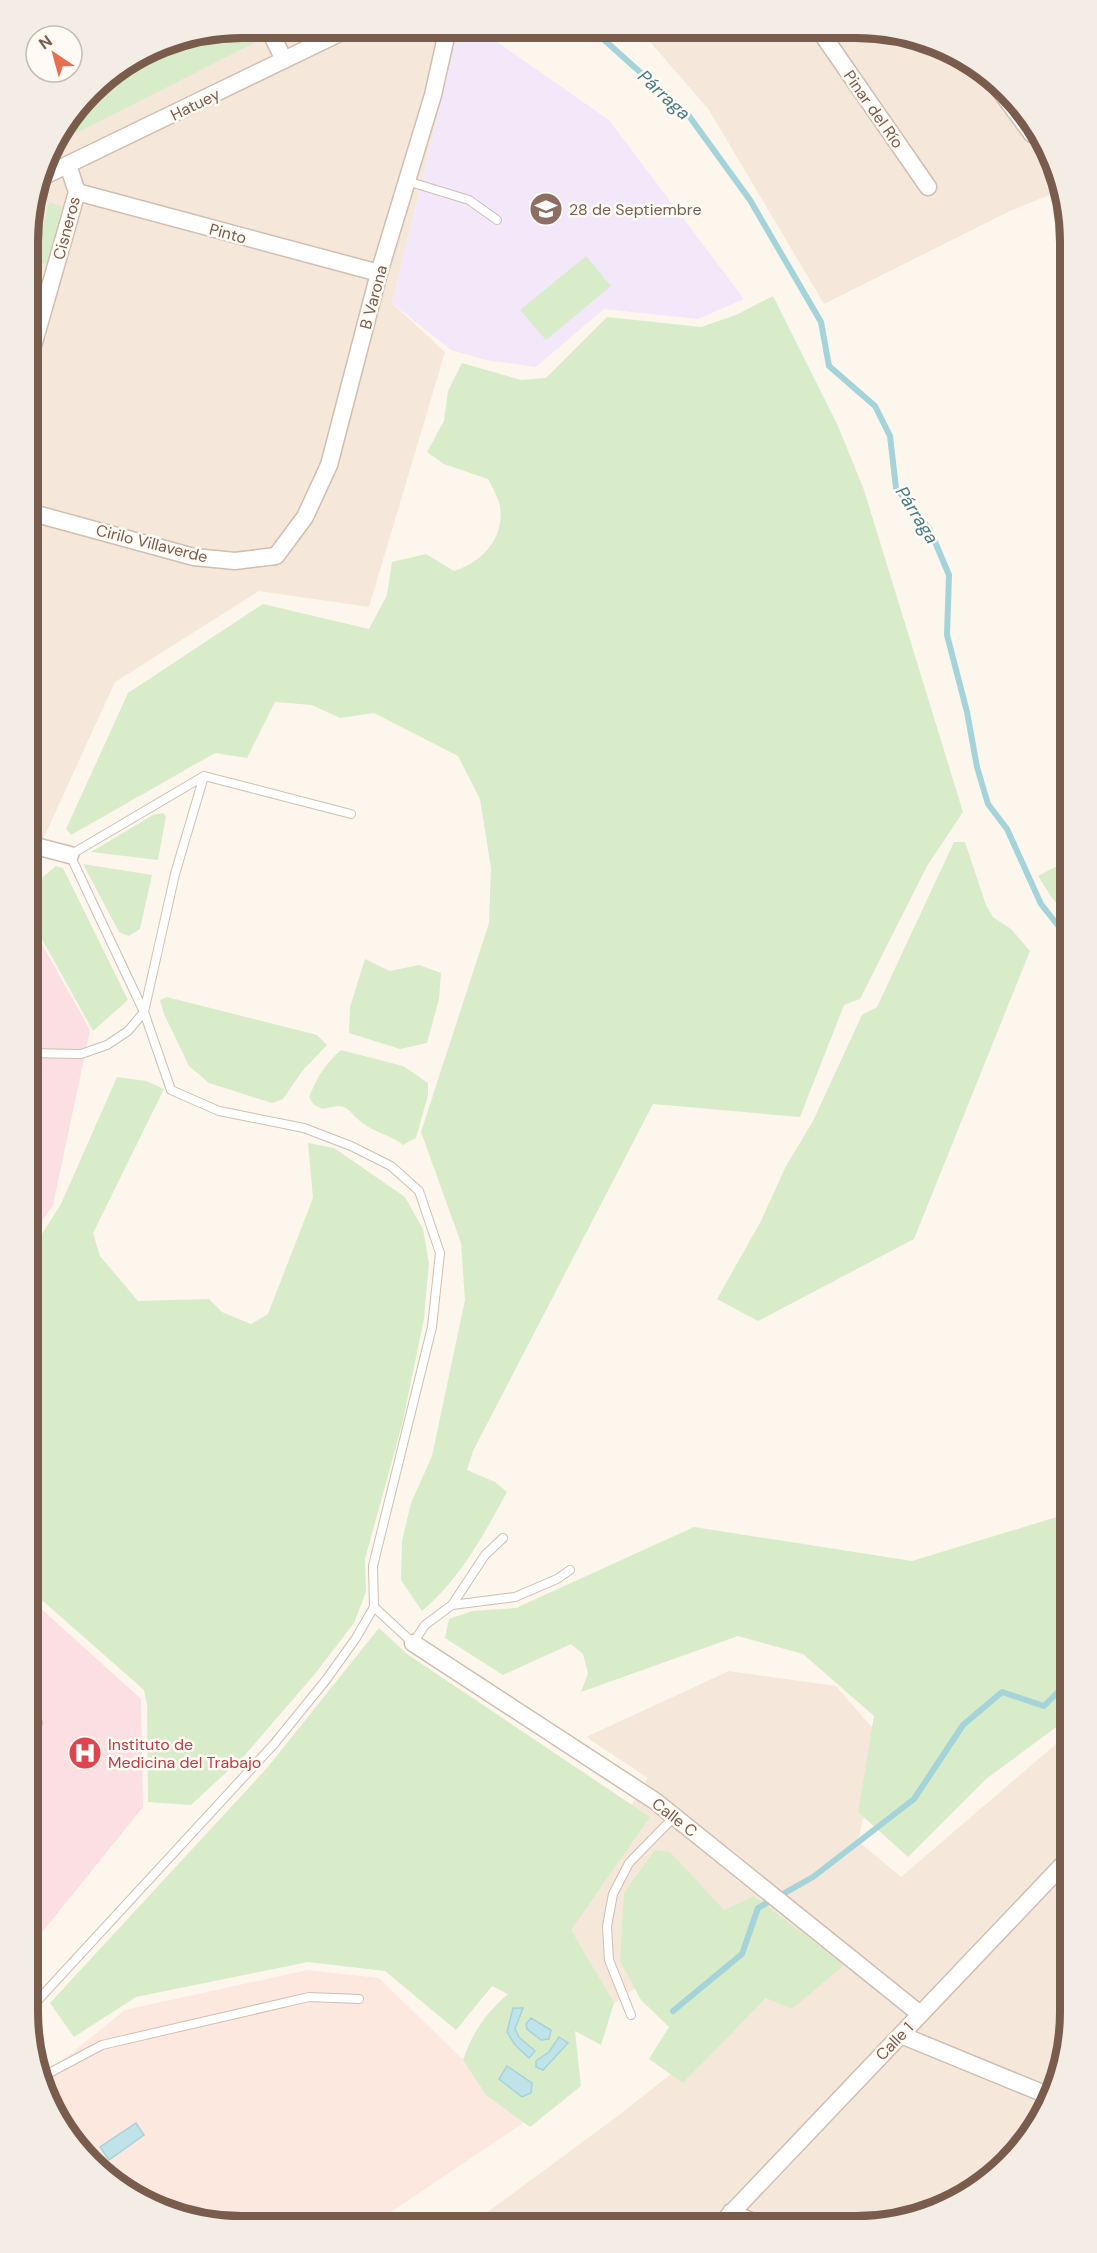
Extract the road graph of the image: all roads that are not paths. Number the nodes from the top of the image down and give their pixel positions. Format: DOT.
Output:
graph roads {
  1 [pos="273,38"];
  2 [pos="329,38"];
  3 [pos="446,38"];
  4 [pos="825,38"];
  5 [pos="284,60"];
  6 [pos="68,165"];
  7 [pos="50,174"];
  8 [pos="407,181"];
  9 [pos="927,187"];
  10 [pos="77,192"];
  11 [pos="497,220"];
  12 [pos="379,273"];
  13 [pos="38,296"];
  14 [pos="44,308"];
  15 [pos="38,329"];
  16 [pos="38,515"];
  17 [pos="276,556"];
  18 [pos="204,776"];
  19 [pos="351,814"];
  20 [pos="38,847"];
  21 [pos="70,855"];
  22 [pos="144,1012"];
  23 [pos="38,1053"];
  24 [pos="502,1538"];
  25 [pos="570,1570"];
  26 [pos="452,1605"];
  27 [pos="374,1607"];
  28 [pos="412,1643"];
  29 [pos="674,1817"];
  30 [pos="1059,1868"];
  31 [pos="359,1999"];
  32 [pos="38,2000"];
  33 [pos="920,2014"];
  34 [pos="630,2015"];
  35 [pos="901,2035"];
  36 [pos="47,2074"];
  37 [pos="1042,2093"];
  38 [pos="731,2212"];
  39 [pos="728,2216"];
  40 [pos="740,2216"];
  1 -- 5 [label="street"];
  2 -- 5 [label="street, Hatuey"];
  3 -- 8 [label="street, B Varona"];
  4 -- 9 [label="street, Pinar del Río"];
  5 -- 6 [label="street, Hatuey"];
  6 -- 7 [label="street, Hatuey"];
  6 -- 10 [label="street, Cisneros"];
  8 -- 11 [label="lane"];
  8 -- 12 [label="street, B Varona"];
  10 -- 12 [label="street, Pinto"];
  10 -- 14 [label="street, Cisneros"];
  12 -- 17 [label="street, B Varona"];
  13 -- 14 [label="street"];
  14 -- 15 [label="street, Cisneros"];
  16 -- 17 [label="street, Cirilo Villaverde"];
  18 -- 19 [label="lane"];
  18 -- 21 [label="lane"];
  18 -- 22 [label="lane"];
  20 -- 21 [label="street"];
  21 -- 22 [label="lane"];
  22 -- 23 [label="lane"];
  22 -- 27 [label="lane"];
  24 -- 26 [label="lane"];
  25 -- 26 [label="lane"];
  26 -- 28 [label="lane"];
  27 -- 28 [label="lane"];
  27 -- 32 [label="lane"];
  28 -- 29 [label="street, Calle C"];
  29 -- 33 [label="street, Calle C"];
  29 -- 34 [label="lane"];
  30 -- 33 [label="street, Calle 1"];
  31 -- 36 [label="lane"];
  33 -- 35 [label="street, Calle 1"];
  35 -- 37 [label="street"];
  35 -- 38 [label="street, Calle 1"];
  38 -- 39 [label="street, Calle 1"];
  38 -- 40 [label="street"];
}
